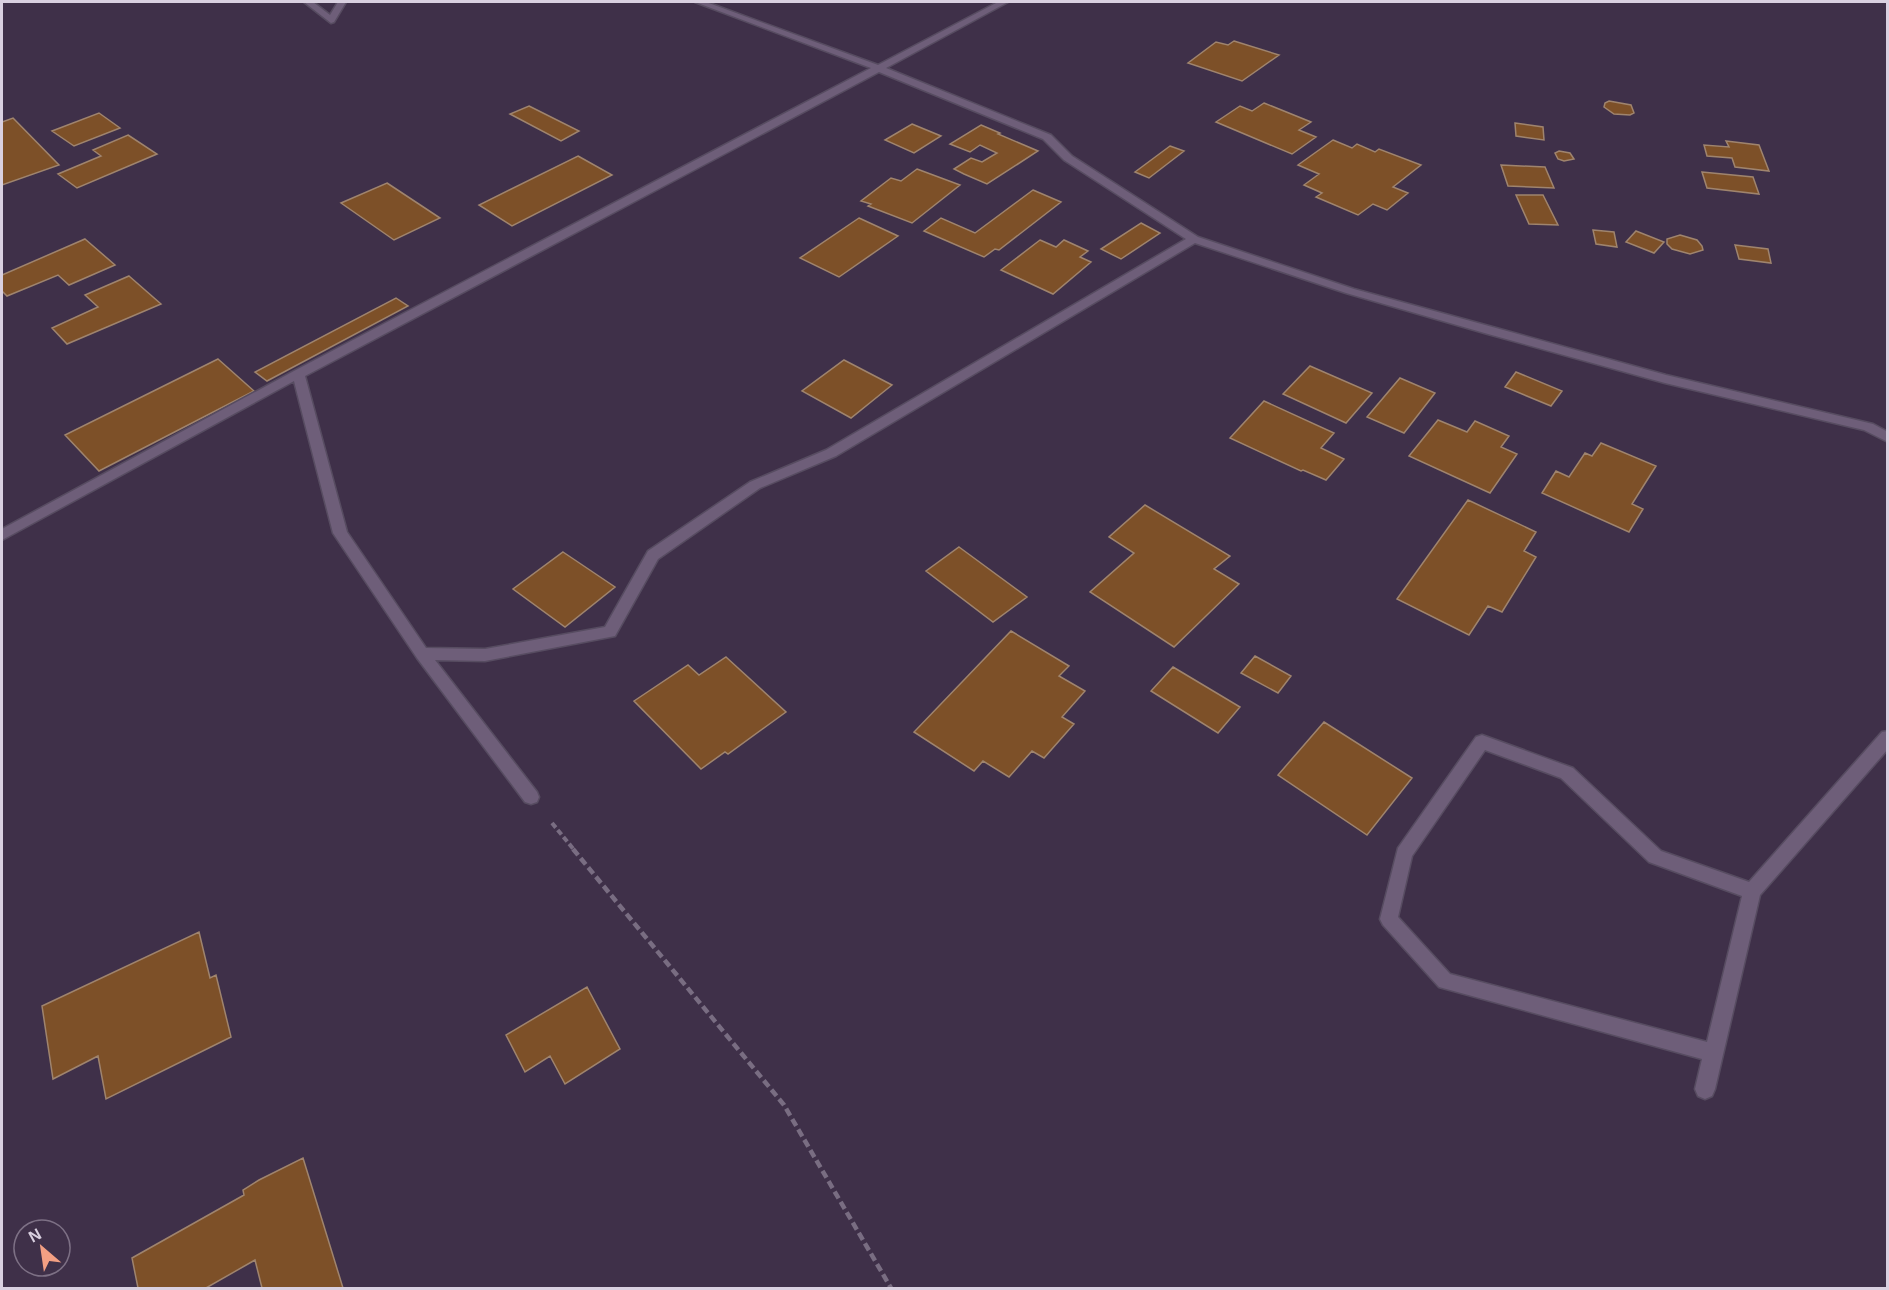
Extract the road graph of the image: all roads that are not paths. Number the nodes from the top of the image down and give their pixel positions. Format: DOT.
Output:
graph roads {
  1 [pos="308,2"];
  2 [pos="342,2"];
  3 [pos="699,2"];
  4 [pos="1004,2"];
  5 [pos="876,67"];
  6 [pos="1194,239"];
  7 [pos="298,374"];
  8 [pos="1887,438"];
  9 [pos="2,535"];
  10 [pos="422,654"];
  11 [pos="1887,737"];
  12 [pos="531,797"];
  13 [pos="1752,891"];
  14 [pos="1714,1053"];
  15 [pos="1705,1089"];
  1 -- 2 [label="street"];
  3 -- 5 [label="street"];
  4 -- 5 [label="street"];
  5 -- 6 [label="street"];
  5 -- 7 [label="street"];
  6 -- 8 [label="street"];
  6 -- 10 [label="street"];
  7 -- 9 [label="street"];
  7 -- 10 [label="street"];
  10 -- 12 [label="street"];
  11 -- 13 [label="street"];
  13 -- 14 [label="street"];
  13 -- 14 [label="street"];
  14 -- 15 [label="street"];
}
